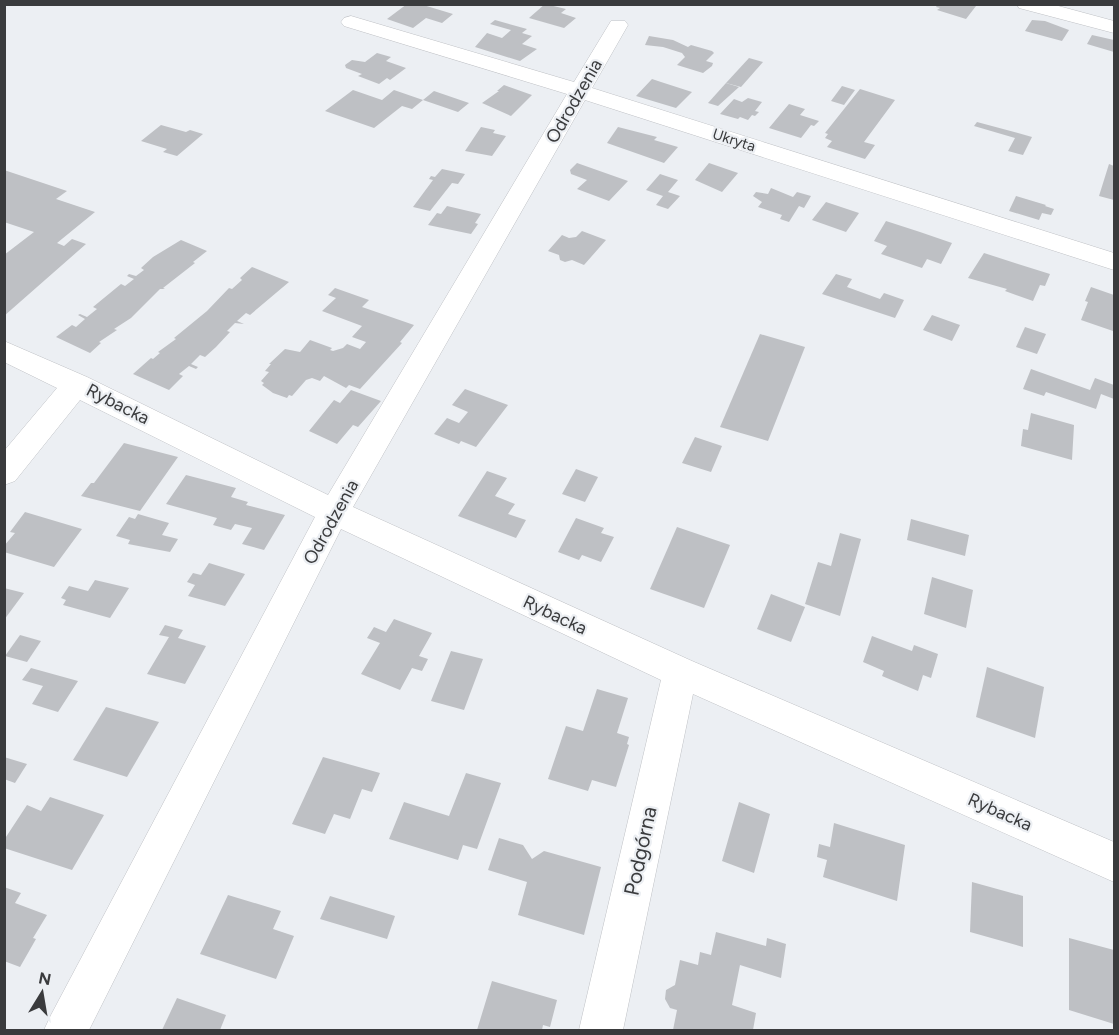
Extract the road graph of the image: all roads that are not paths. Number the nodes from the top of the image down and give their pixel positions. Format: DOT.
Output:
graph roads {
  1 [pos="1026,4"];
  2 [pos="351,22"];
  3 [pos="618,25"];
  4 [pos="1114,27"];
  5 [pos="580,90"];
  6 [pos="1114,262"];
  7 [pos="4,350"];
  8 [pos="77,384"];
  9 [pos="4,473"];
  10 [pos="334,512"];
  11 [pos="680,672"];
  12 [pos="1114,862"];
  13 [pos="66,1030"];
  14 [pos="601,1030"];
  1 -- 4 [label="street"];
  2 -- 5 [label="street, Ukryta"];
  3 -- 5 [label="street, Odrodzenia"];
  5 -- 6 [label="street, Ukryta"];
  5 -- 10 [label="street, Odrodzenia"];
  7 -- 8 [label="street, Rybacka"];
  8 -- 9 [label="street"];
  8 -- 10 [label="street, Rybacka"];
  10 -- 11 [label="street, Rybacka"];
  10 -- 13 [label="street, Odrodzenia"];
  11 -- 12 [label="street, Rybacka"];
  11 -- 14 [label="street, Podgórna"];
}
